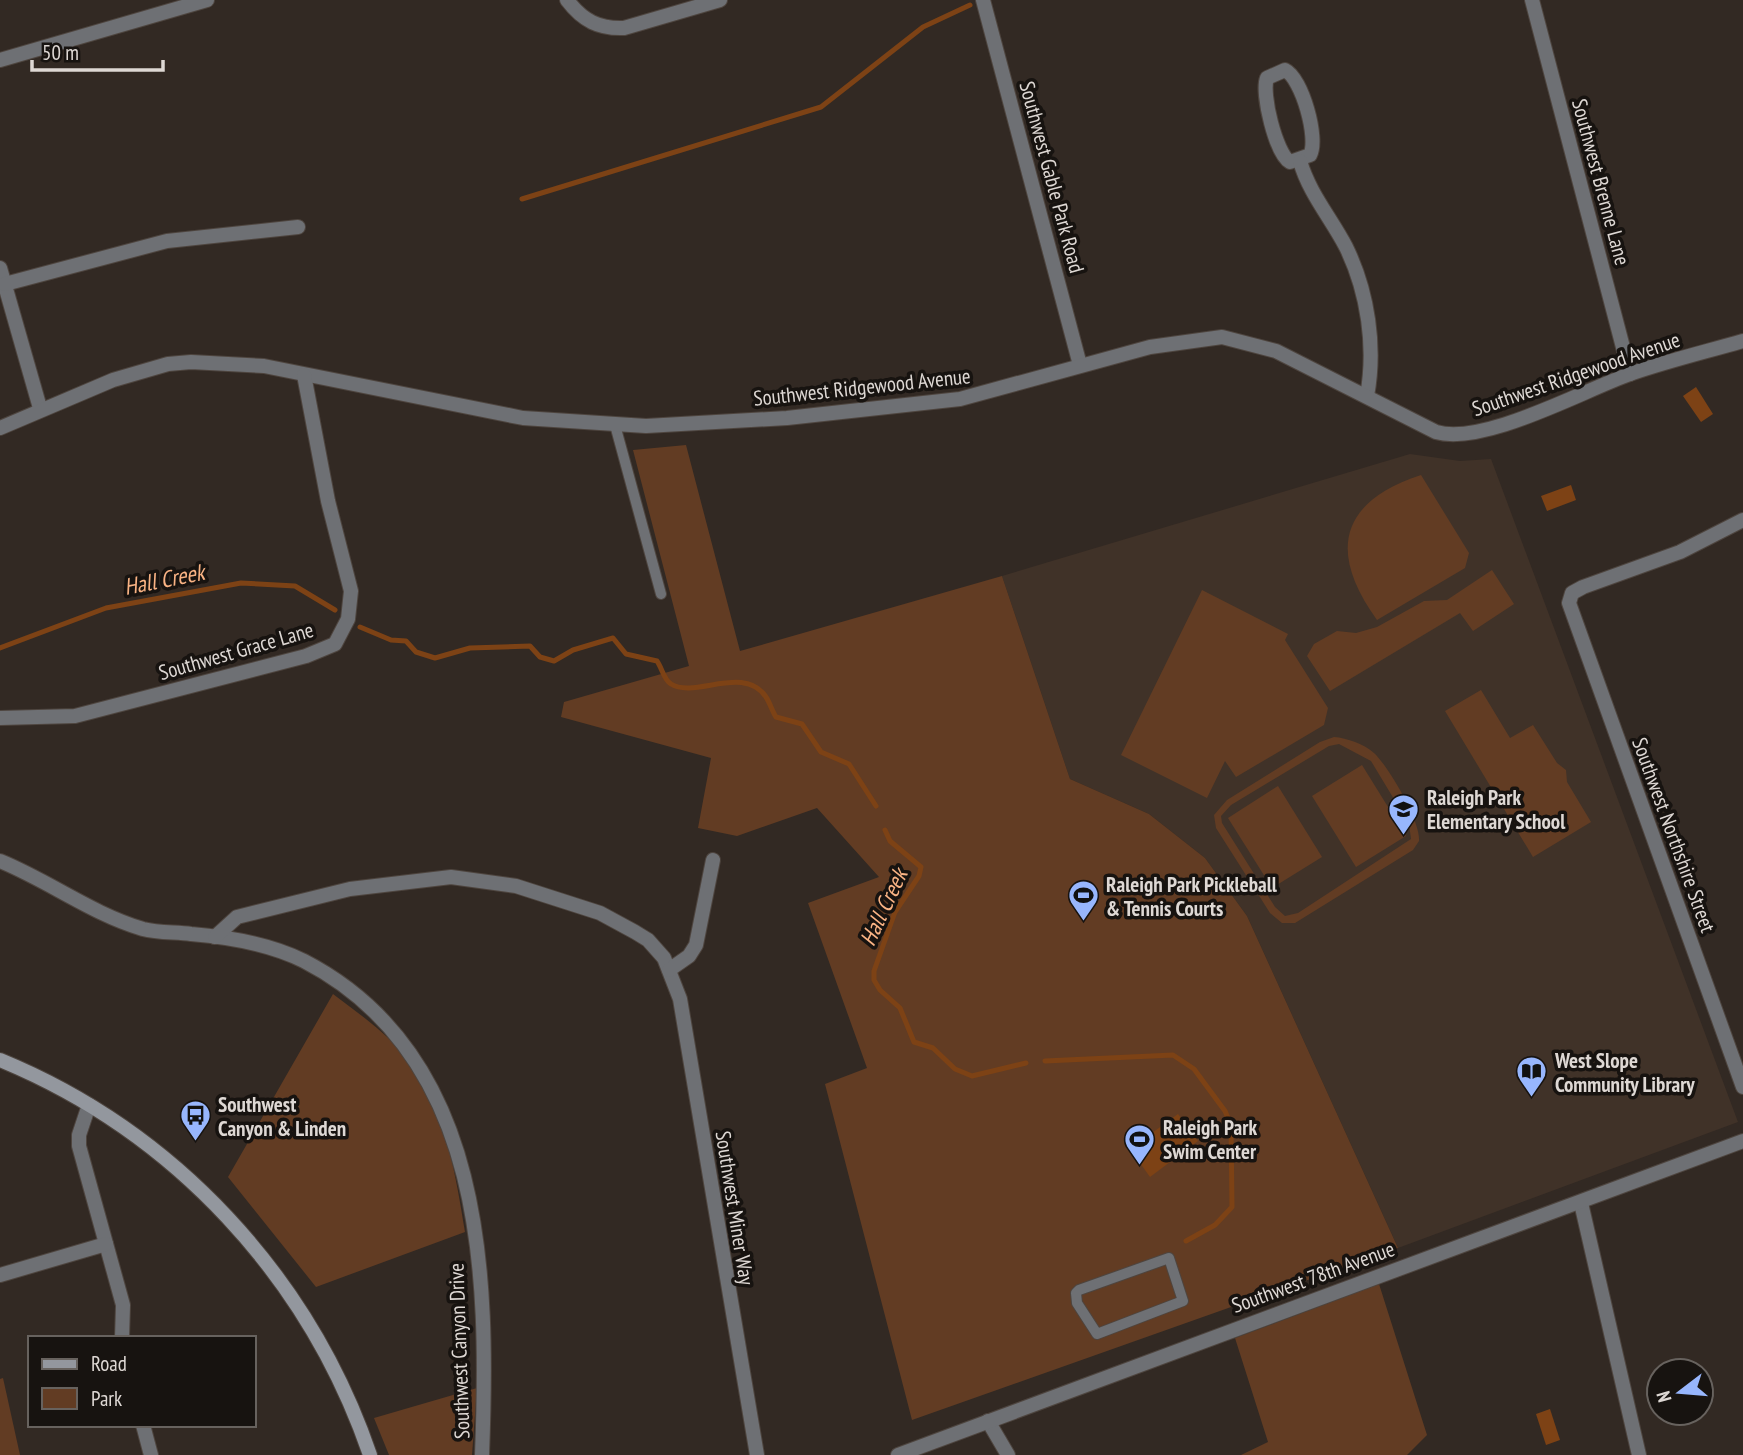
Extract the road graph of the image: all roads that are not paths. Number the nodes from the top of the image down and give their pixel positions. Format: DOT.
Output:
graph roads {
  1 [pos="207,0"];
  2 [pos="567,0"];
  3 [pos="720,0"];
  4 [pos="983,0"];
  5 [pos="1532,0"];
  6 [pos="0,60"];
  7 [pos="1300,161"];
  8 [pos="298,227"];
  9 [pos="0,268"];
  10 [pos="5,284"];
  11 [pos="1743,341"];
  12 [pos="1080,365"];
  13 [pos="1630,374"];
  14 [pos="304,375"];
  15 [pos="1367,396"];
  16 [pos="40,408"];
  17 [pos="615,425"];
  18 [pos="0,428"];
  19 [pos="1743,520"];
  20 [pos="661,594"];
  21 [pos="0,718"];
  22 [pos="713,860"];
  23 [pos="0,861"];
  24 [pos="215,937"];
  25 [pos="669,970"];
  26 [pos="0,1060"];
  27 [pos="1743,1087"];
  28 [pos="89,1105"];
  29 [pos="1743,1141"];
  30 [pos="1581,1203"];
  31 [pos="106,1244"];
  32 [pos="0,1275"];
  33 [pos="1097,1334"];
  34 [pos="122,1336"];
  35 [pos="988,1421"];
  36 [pos="144,1427"];
  37 [pos="151,1455"];
  38 [pos="370,1455"];
  39 [pos="482,1455"];
  40 [pos="757,1455"];
  41 [pos="898,1455"];
  42 [pos="1008,1455"];
  43 [pos="1639,1455"];
  1 -- 6 [label="street"];
  2 -- 3 [label="street"];
  4 -- 12 [label="street, Southwest Gable Park Road"];
  5 -- 13 [label="street, Southwest Brenne Lane"];
  7 -- 7 [label="street"];
  7 -- 15 [label="street"];
  8 -- 10 [label="street"];
  9 -- 10 [label="street"];
  10 -- 16 [label="street"];
  11 -- 13 [label="street, Southwest Ridgewood Avenue"];
  12 -- 15 [label="street, Southwest Ridgewood Avenue"];
  12 -- 17 [label="street, Southwest Ridgewood Avenue"];
  13 -- 15 [label="street, Southwest Ridgewood Avenue"];
  14 -- 16 [label="street, Southwest Ridgewood Avenue"];
  14 -- 17 [label="street, Southwest Ridgewood Avenue"];
  14 -- 21 [label="street, Southwest Grace Lane"];
  16 -- 18 [label="street, Southwest Ridgewood Avenue"];
  17 -- 20 [label="lane"];
  19 -- 27 [label="street, Southwest Northshire Street"];
  22 -- 25 [label="street"];
  23 -- 24 [label="street, Southwest Canyon Drive"];
  24 -- 25 [label="street, Southwest Miner Way"];
  24 -- 39 [label="street, Southwest Canyon Drive"];
  25 -- 40 [label="street, Southwest Miner Way"];
  26 -- 28 [label="main road"];
  28 -- 31 [label="street"];
  28 -- 38 [label="main road"];
  29 -- 30 [label="street, Southwest 78th Avenue"];
  30 -- 35 [label="street, Southwest 78th Avenue"];
  30 -- 43 [label="street"];
  31 -- 32 [label="street"];
  31 -- 34 [label="street"];
  33 -- 33 [label="lane"];
  35 -- 41 [label="street, Southwest 78th Avenue"];
  35 -- 42 [label="street"];
  36 -- 37 [label="street"];
}
